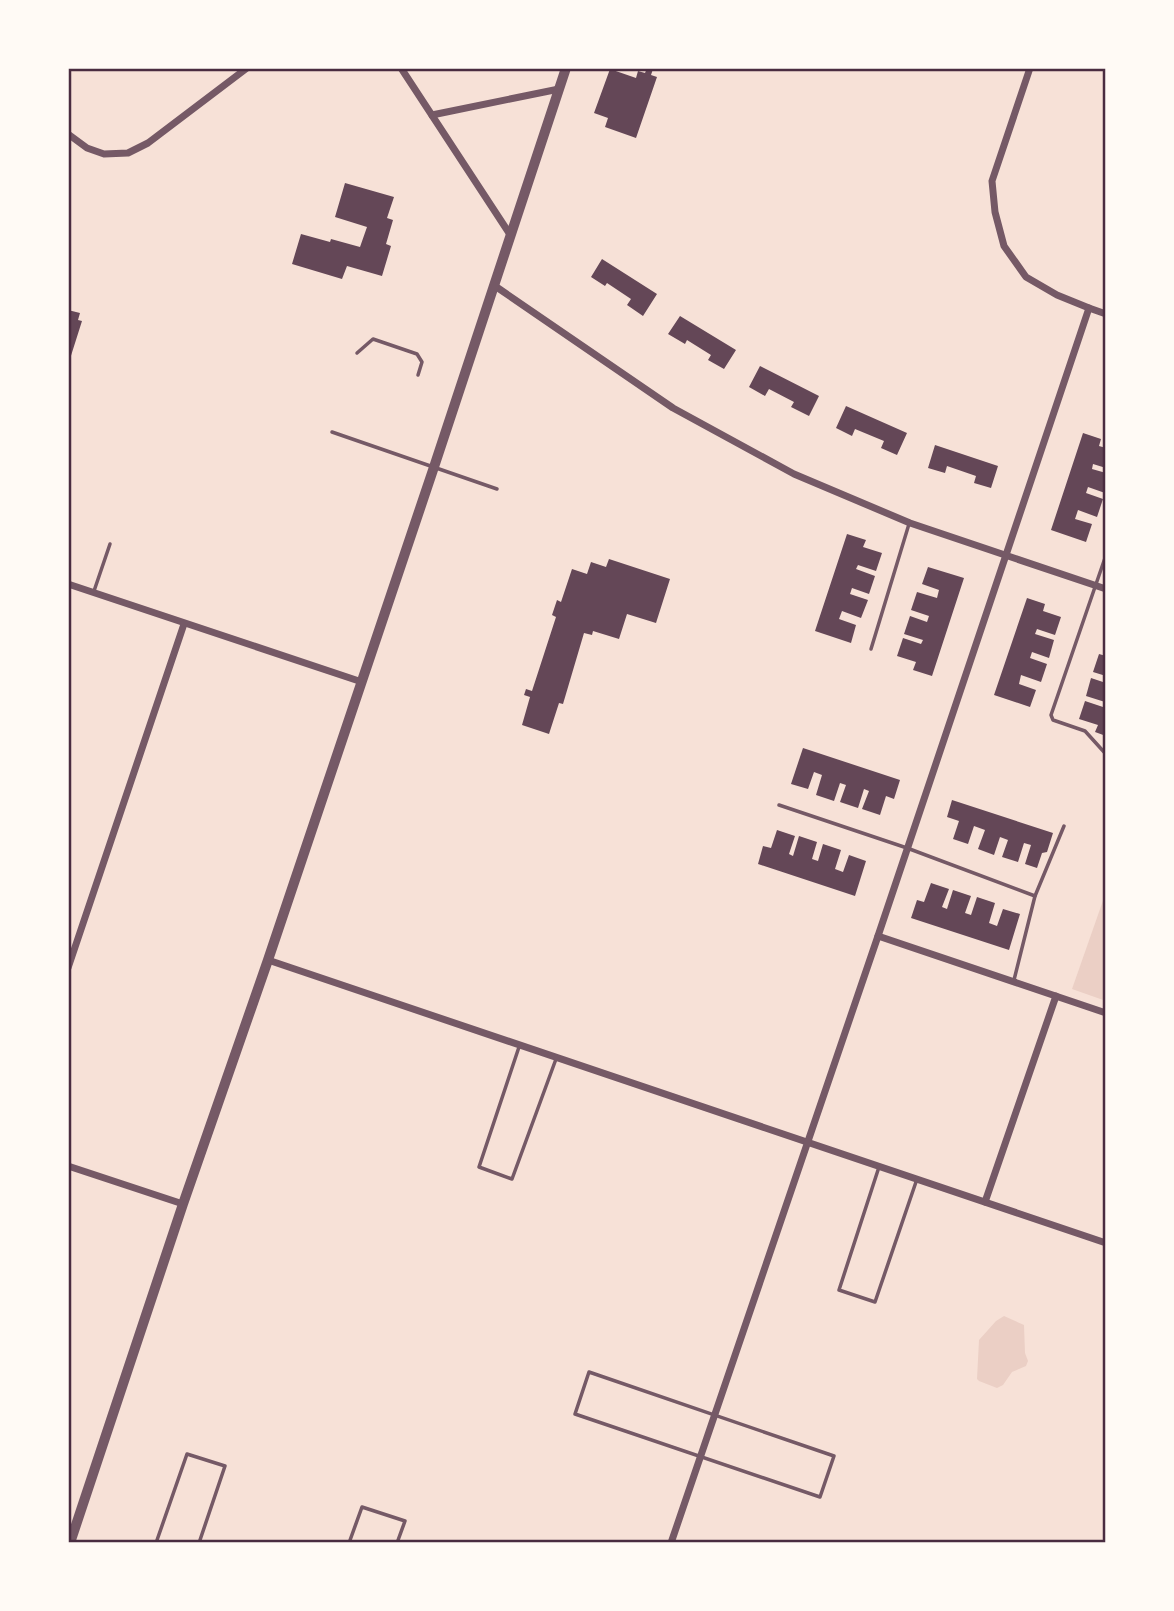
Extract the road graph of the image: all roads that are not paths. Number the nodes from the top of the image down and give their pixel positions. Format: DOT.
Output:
graph roads {
  1 [pos="247,68"];
  2 [pos="401,68"];
  3 [pos="566,68"];
  4 [pos="1030,68"];
  5 [pos="559,89"];
  6 [pos="432,115"];
  7 [pos="68,134"];
  8 [pos="511,236"];
  9 [pos="495,286"];
  10 [pos="1089,308"];
  11 [pos="1106,314"];
  12 [pos="357,353"];
  13 [pos="418,375"];
  14 [pos="332,432"];
  15 [pos="434,467"];
  16 [pos="497,489"];
  17 [pos="909,523"];
  18 [pos="110,544"];
  19 [pos="1006,555"];
  20 [pos="1106,555"];
  21 [pos="68,584"];
  22 [pos="1096,585"];
  23 [pos="1106,589"];
  24 [pos="94,593"];
  25 [pos="184,624"];
  26 [pos="871,649"];
  27 [pos="362,682"];
  28 [pos="1104,752"];
  29 [pos="779,805"];
  30 [pos="1064,826"];
  31 [pos="907,848"];
  32 [pos="1035,896"];
  33 [pos="878,936"];
  34 [pos="268,960"];
  35 [pos="68,968"];
  36 [pos="1013,980"];
  37 [pos="1056,996"];
  38 [pos="1106,1013"];
  39 [pos="519,1045"];
  40 [pos="557,1057"];
  41 [pos="807,1142"];
  42 [pos="68,1166"];
  43 [pos="879,1167"];
  44 [pos="917,1179"];
  45 [pos="985,1202"];
  46 [pos="183,1204"];
  47 [pos="1106,1243"];
  48 [pos="714,1415"];
  49 [pos="700,1457"];
  50 [pos="70,1543"];
  51 [pos="156,1543"];
  52 [pos="199,1543"];
  53 [pos="349,1543"];
  54 [pos="397,1543"];
  55 [pos="671,1543"];
  1 -- 7 [label="street"];
  2 -- 6 [label="street"];
  3 -- 5 [label="street"];
  4 -- 10 [label="street"];
  5 -- 6 [label="street"];
  5 -- 8 [label="street"];
  6 -- 8 [label="street"];
  8 -- 9 [label="street"];
  9 -- 15 [label="street"];
  9 -- 17 [label="street"];
  10 -- 11 [label="street"];
  10 -- 19 [label="street"];
  12 -- 13 [label="lane"];
  14 -- 15 [label="lane"];
  15 -- 16 [label="lane"];
  15 -- 27 [label="street"];
  17 -- 19 [label="street"];
  17 -- 26 [label="lane"];
  18 -- 24 [label="lane"];
  19 -- 22 [label="street"];
  19 -- 31 [label="street"];
  20 -- 22 [label="lane"];
  21 -- 24 [label="street"];
  22 -- 23 [label="street"];
  22 -- 28 [label="lane"];
  24 -- 25 [label="street"];
  25 -- 27 [label="street"];
  25 -- 35 [label="street"];
  27 -- 34 [label="street"];
  29 -- 31 [label="lane"];
  30 -- 32 [label="lane"];
  31 -- 32 [label="lane"];
  31 -- 33 [label="street"];
  32 -- 36 [label="lane"];
  33 -- 36 [label="street"];
  33 -- 41 [label="street"];
  34 -- 39 [label="street"];
  34 -- 46 [label="street"];
  36 -- 37 [label="street"];
  37 -- 38 [label="street"];
  37 -- 45 [label="street"];
  39 -- 40 [label="street"];
  39 -- 40 [label="lane"];
  40 -- 41 [label="street"];
  41 -- 43 [label="street"];
  41 -- 48 [label="street"];
  42 -- 46 [label="street"];
  43 -- 44 [label="street"];
  43 -- 44 [label="lane"];
  44 -- 45 [label="street"];
  45 -- 47 [label="street"];
  46 -- 50 [label="street"];
  48 -- 49 [label="street"];
  48 -- 49 [label="lane"];
  48 -- 49 [label="lane"];
  49 -- 55 [label="street"];
  51 -- 52 [label="lane"];
  53 -- 54 [label="lane"];
}
